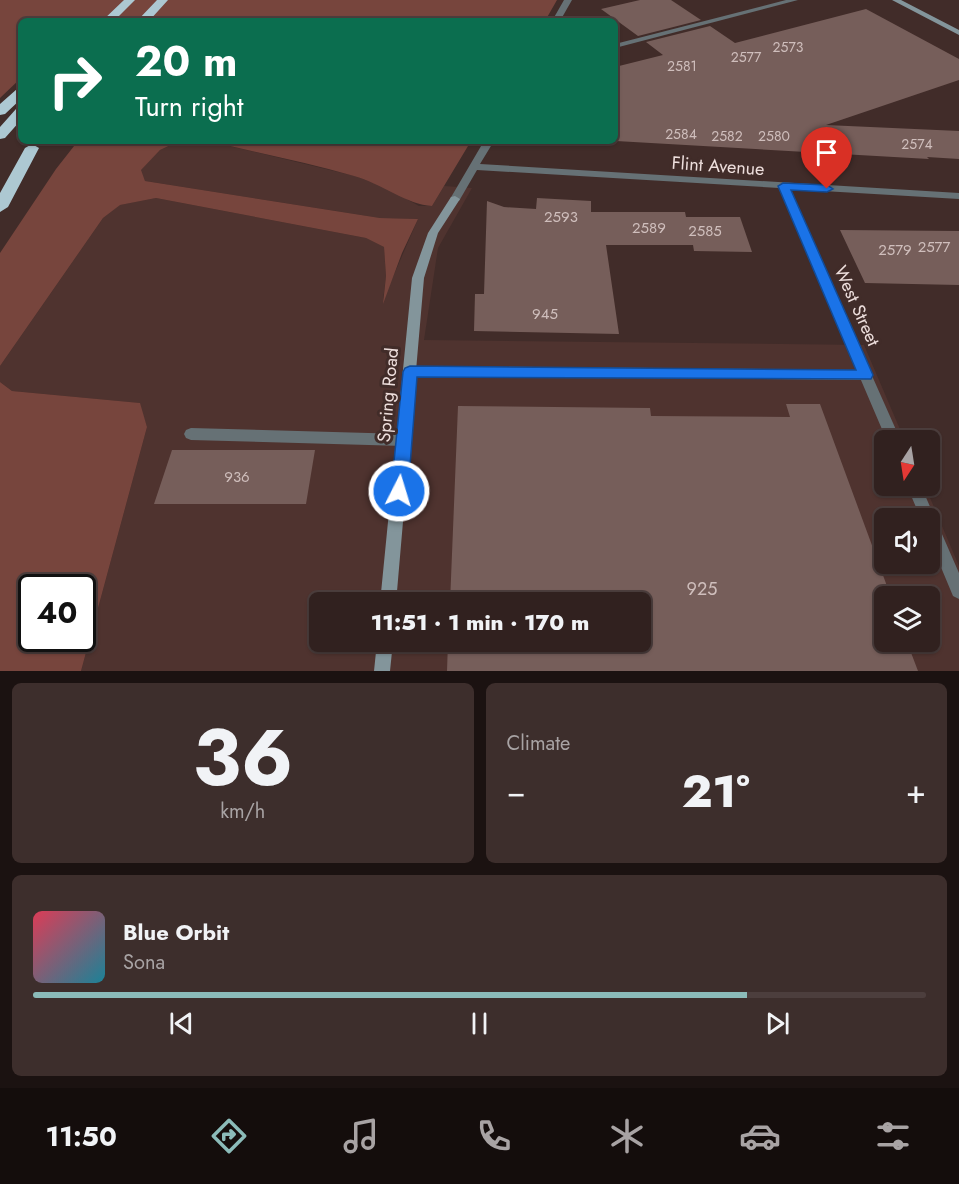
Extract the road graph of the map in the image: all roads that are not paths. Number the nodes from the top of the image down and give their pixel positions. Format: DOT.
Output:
graph roads {
  1 [pos="130,0"];
  2 [pos="163,0"];
  3 [pos="568,0"];
  4 [pos="794,0"];
  5 [pos="896,0"];
  6 [pos="111,18"];
  7 [pos="146,18"];
  8 [pos="558,18"];
  9 [pos="959,33"];
  10 [pos="618,45"];
  11 [pos="18,95"];
  12 [pos="0,111"];
  13 [pos="18,115"];
  14 [pos="0,135"];
  15 [pos="34,144"];
  16 [pos="487,144"];
  17 [pos="474,167"];
  18 [pos="0,186"];
  19 [pos="783,186"];
  20 [pos="959,196"];
  21 [pos="0,207"];
  22 [pos="410,372"];
  23 [pos="866,375"];
  24 [pos="889,430"];
  25 [pos="191,434"];
  26 [pos="404,440"];
  27 [pos="940,547"];
  28 [pos="959,591"];
  29 [pos="389,592"];
  30 [pos="384,652"];
  31 [pos="382,671"];
  1 -- 6 [label="highway"];
  2 -- 7 [label="highway"];
  3 -- 8 [label="street"];
  4 -- 10 [label="street"];
  5 -- 9 [label="street"];
  11 -- 12 [label="highway"];
  13 -- 14 [label="highway"];
  15 -- 18 [label="highway"];
  15 -- 21 [label="highway"];
  16 -- 17 [label="street"];
  17 -- 19 [label="street, Flint Avenue"];
  17 -- 22 [label="street, Spring Road"];
  19 -- 20 [label="street, Flint Avenue"];
  19 -- 23 [label="street, West Street"];
  22 -- 23 [label="street"];
  22 -- 26 [label="street, Spring Road"];
  23 -- 24 [label="street, West Street"];
  25 -- 26 [label="street"];
  26 -- 29 [label="street, Spring Road"];
  27 -- 28 [label="street"];
  30 -- 31 [label="street"];
}
